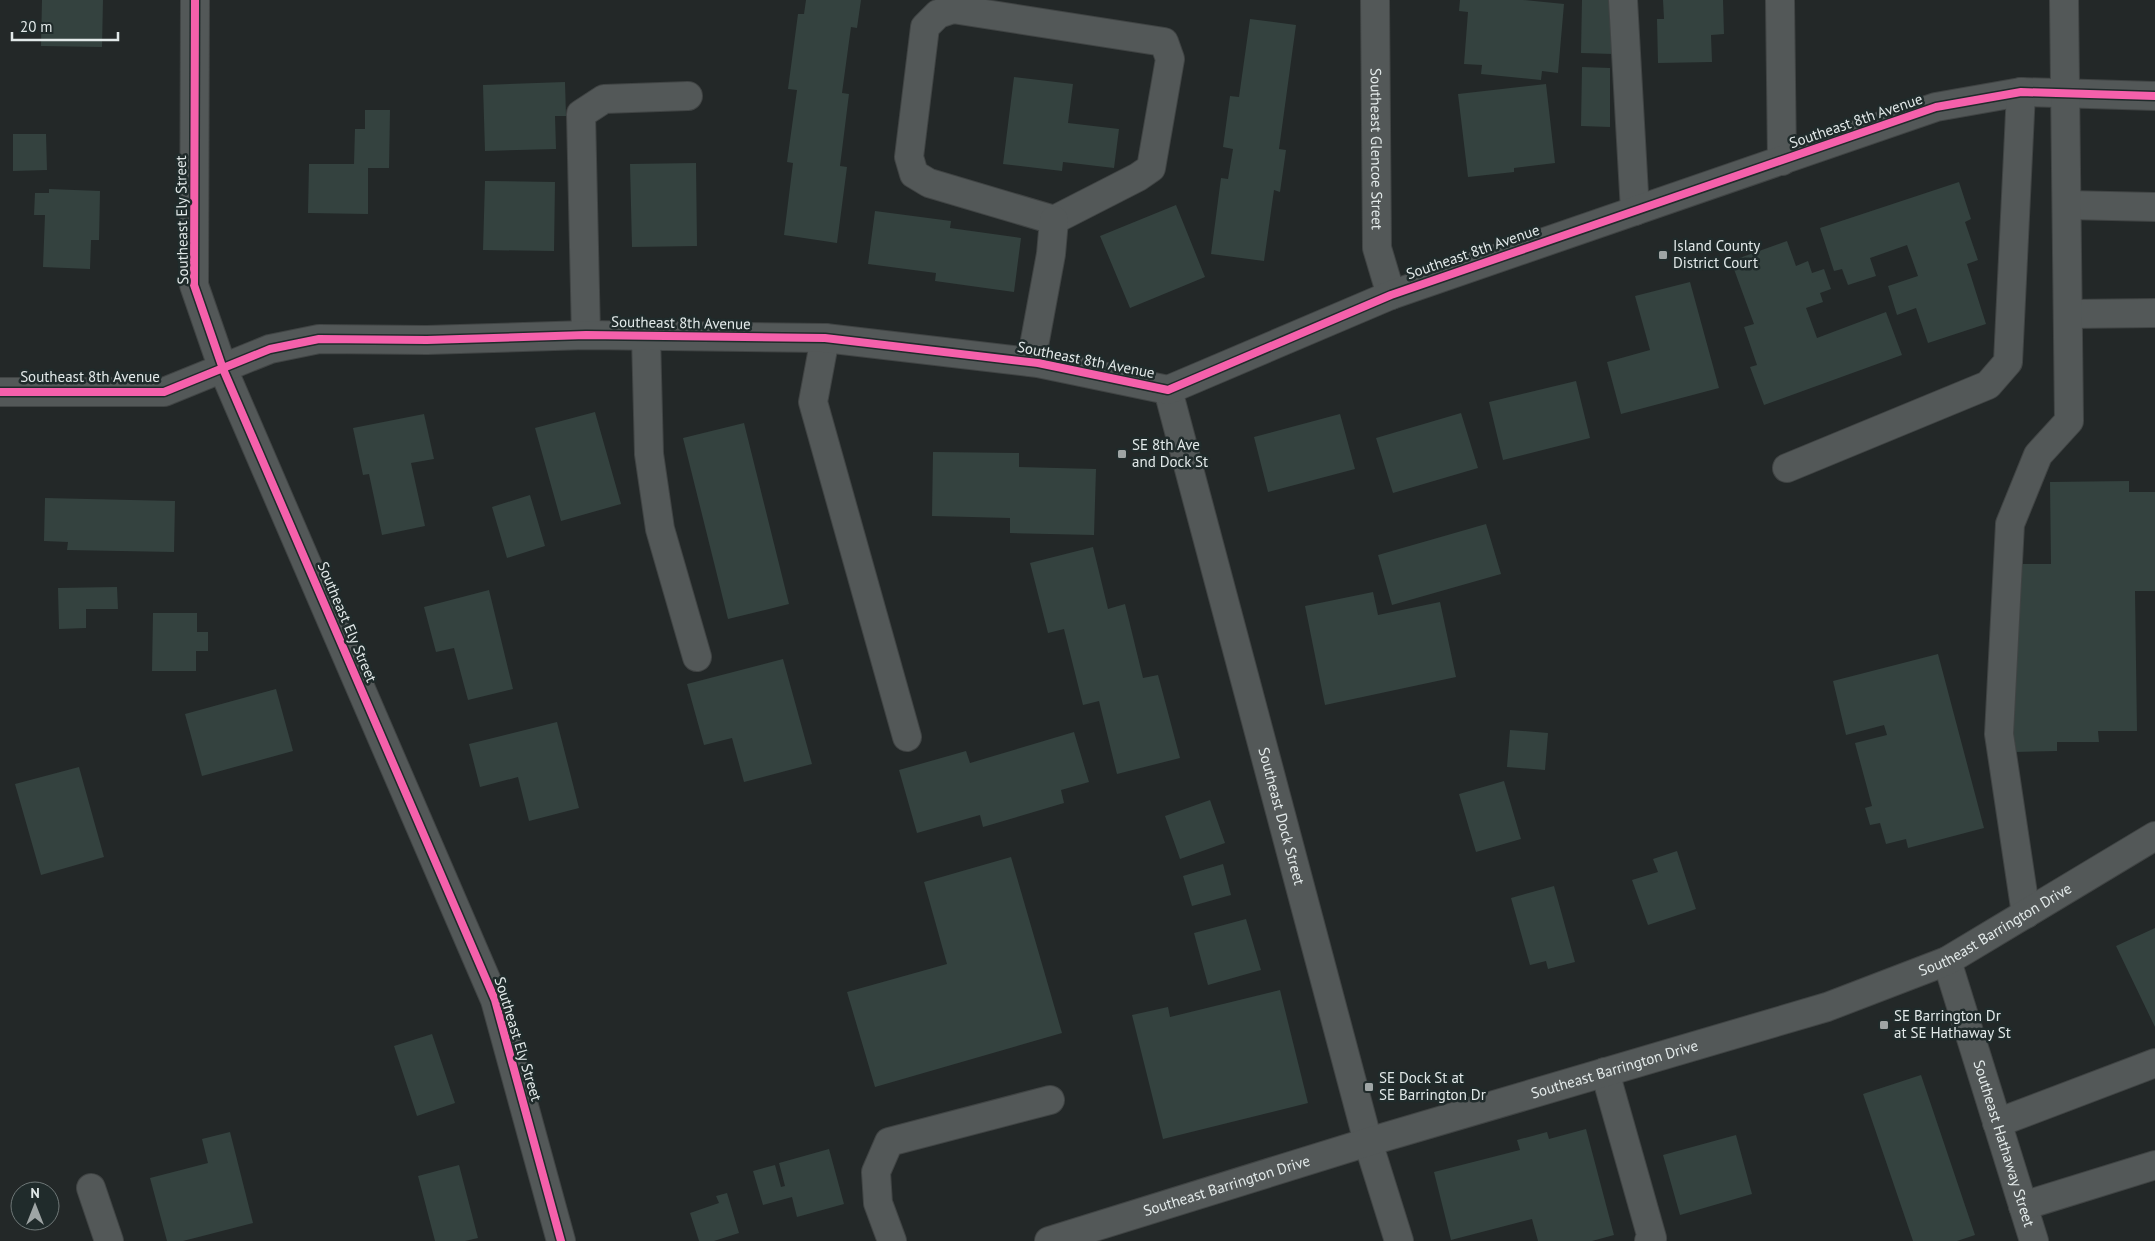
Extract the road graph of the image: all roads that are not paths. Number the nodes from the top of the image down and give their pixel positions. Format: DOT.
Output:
graph roads {
  1 [pos="195,0"];
  2 [pos="1375,0"];
  3 [pos="1624,0"];
  4 [pos="1780,0"];
  5 [pos="2064,0"];
  6 [pos="2021,92"];
  7 [pos="2065,93"];
  8 [pos="688,96"];
  9 [pos="2155,96"];
  10 [pos="1782,161"];
  11 [pos="2066,205"];
  12 [pos="2155,206"];
  13 [pos="1634,211"];
  14 [pos="1054,220"];
  15 [pos="1391,295"];
  16 [pos="2155,313"];
  17 [pos="2068,314"];
  18 [pos="586,336"];
  19 [pos="646,336"];
  20 [pos="825,338"];
  21 [pos="1030,362"];
  22 [pos="223,369"];
  23 [pos="1168,390"];
  24 [pos="0,392"];
  25 [pos="1787,468"];
  26 [pos="697,656"];
  27 [pos="907,736"];
  28 [pos="2155,836"];
  29 [pos="2026,914"];
  30 [pos="1947,961"];
  31 [pos="2155,1063"];
  32 [pos="1605,1072"];
  33 [pos="1050,1100"];
  34 [pos="1997,1123"];
  35 [pos="1368,1142"];
  36 [pos="2155,1165"];
  37 [pos="90,1188"];
  38 [pos="2023,1206"];
  39 [pos="109,1241"];
  40 [pos="561,1241"];
  41 [pos="892,1241"];
  42 [pos="1049,1241"];
  43 [pos="1399,1241"];
  44 [pos="1650,1241"];
  45 [pos="2034,1241"];
  1 -- 22 [label="street, Southeast Ely Street"];
  2 -- 15 [label="street, Southeast Glencoe Street"];
  3 -- 13 [label="street"];
  4 -- 10 [label="street"];
  5 -- 7 [label="street"];
  6 -- 7 [label="street, Southeast 8th Avenue"];
  6 -- 10 [label="street, Southeast 8th Avenue"];
  6 -- 25 [label="street"];
  7 -- 9 [label="street, Southeast 8th Avenue"];
  7 -- 11 [label="street"];
  8 -- 18 [label="street"];
  10 -- 13 [label="street, Southeast 8th Avenue"];
  11 -- 12 [label="street"];
  11 -- 17 [label="street"];
  13 -- 15 [label="street, Southeast 8th Avenue"];
  14 -- 14 [label="street"];
  14 -- 21 [label="street"];
  15 -- 23 [label="street, Southeast 8th Avenue"];
  16 -- 17 [label="street"];
  17 -- 29 [label="street"];
  18 -- 19 [label="street, Southeast 8th Avenue"];
  18 -- 22 [label="street, Southeast 8th Avenue"];
  19 -- 20 [label="street, Southeast 8th Avenue"];
  19 -- 26 [label="street"];
  20 -- 21 [label="street, Southeast 8th Avenue"];
  20 -- 27 [label="street"];
  21 -- 23 [label="street, Southeast 8th Avenue"];
  22 -- 24 [label="street, Southeast 8th Avenue"];
  22 -- 40 [label="street, Southeast Ely Street"];
  23 -- 35 [label="street, Southeast Dock Street"];
  28 -- 29 [label="street, Southeast Barrington Drive"];
  29 -- 30 [label="street, Southeast Barrington Drive"];
  30 -- 32 [label="street, Southeast Barrington Drive"];
  30 -- 34 [label="street, Southeast Hathaway Street"];
  31 -- 34 [label="street"];
  32 -- 35 [label="street, Southeast Barrington Drive"];
  32 -- 44 [label="street"];
  33 -- 41 [label="street"];
  34 -- 38 [label="street, Southeast Hathaway Street"];
  35 -- 42 [label="street, Southeast Barrington Drive"];
  35 -- 43 [label="street, Southeast Dock Street"];
  36 -- 38 [label="street"];
  37 -- 39 [label="street"];
  38 -- 45 [label="street, Southeast Hathaway Street"];
}
